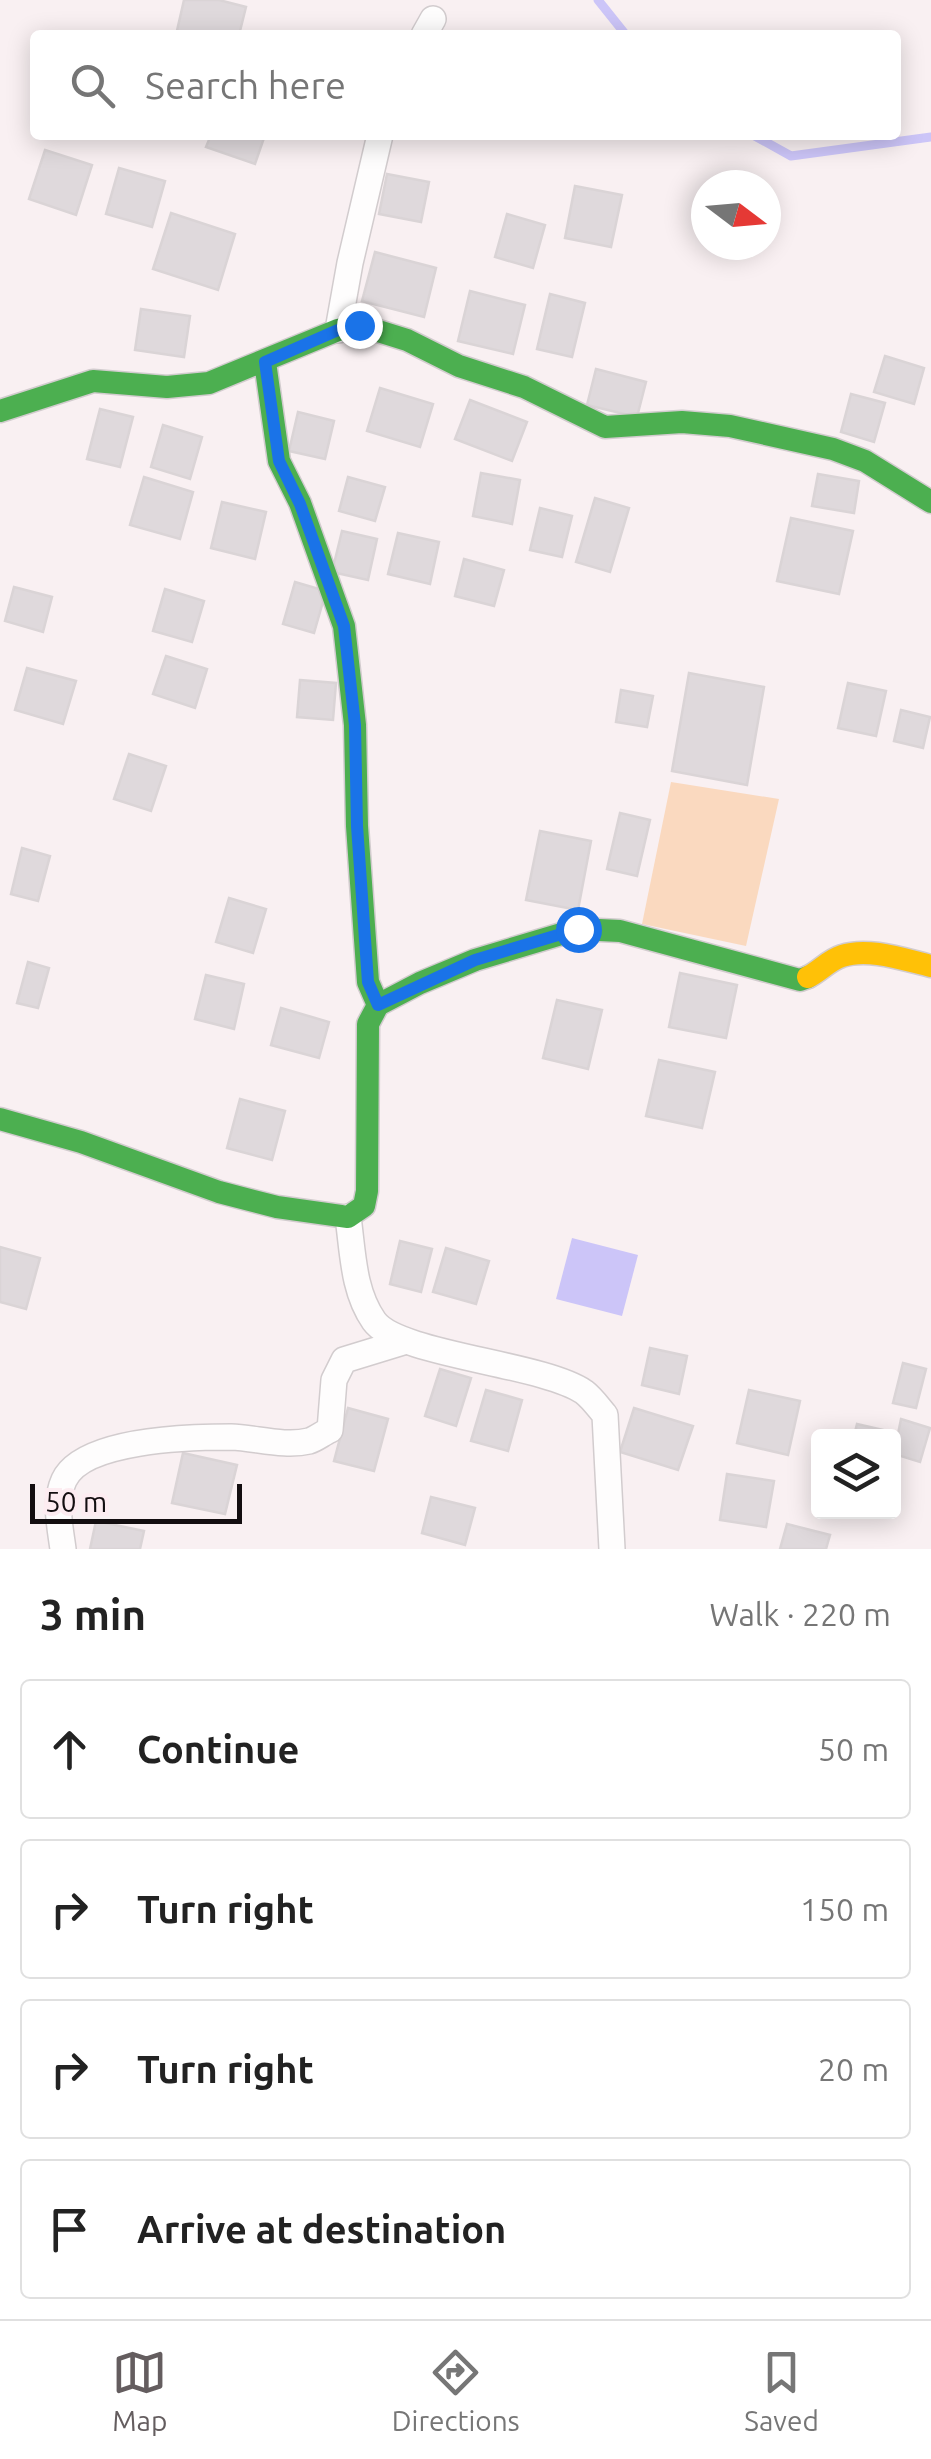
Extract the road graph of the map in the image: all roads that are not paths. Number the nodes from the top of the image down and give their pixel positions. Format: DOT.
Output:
graph roads {
  1 [pos="379,140"];
  2 [pos="338,330"];
  3 [pos="265,362"];
  4 [pos="0,411"];
  5 [pos="931,502"];
  6 [pos="931,966"];
  7 [pos="378,1005"];
  8 [pos="0,1118"];
  9 [pos="348,1218"];
  10 [pos="406,1341"];
  11 [pos="63,1549"];
  12 [pos="612,1549"];
  1 -- 2 [label="street"];
  2 -- 3 [label="street"];
  2 -- 5 [label="street"];
  3 -- 4 [label="street"];
  3 -- 7 [label="street"];
  6 -- 7 [label="street"];
  7 -- 9 [label="street"];
  8 -- 9 [label="street"];
  9 -- 10 [label="street"];
  10 -- 11 [label="street"];
  10 -- 12 [label="street"];
}
